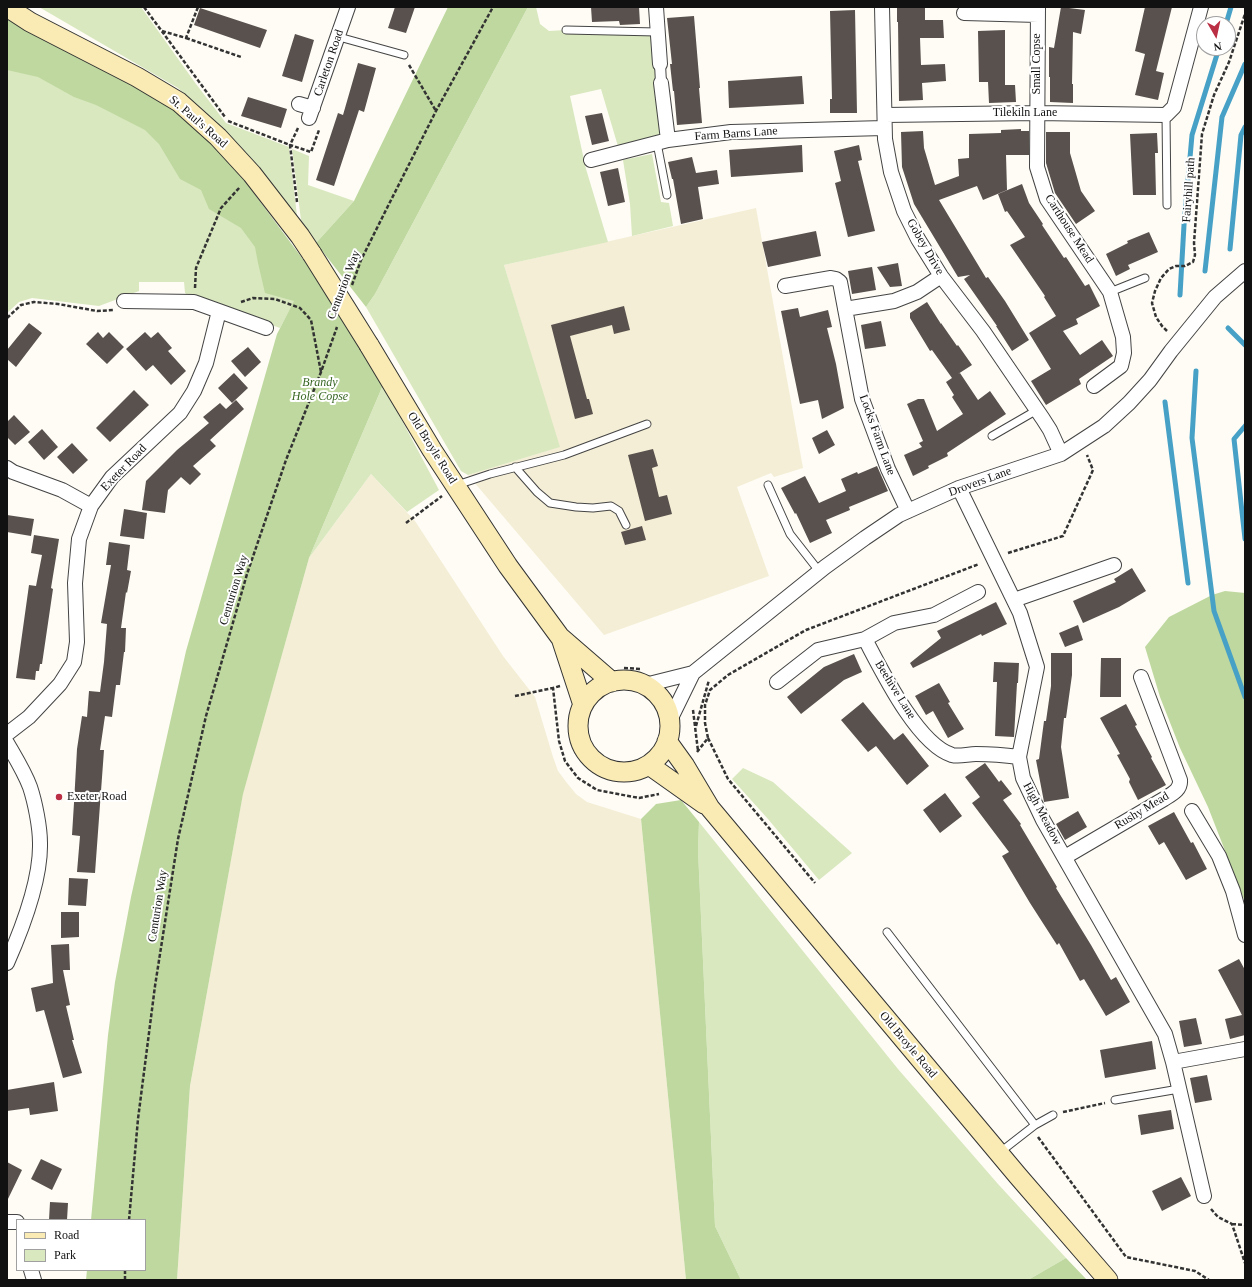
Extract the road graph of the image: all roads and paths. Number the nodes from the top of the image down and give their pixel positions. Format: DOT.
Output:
graph roads {
  1 [pos="7,7"];
  2 [pos="144,7"];
  3 [pos="198,7"];
  4 [pos="348,7"];
  5 [pos="492,7"];
  6 [pos="656,7"];
  7 [pos="882,7"];
  8 [pos="1201,7"];
  9 [pos="1038,11"];
  10 [pos="964,13"];
  11 [pos="1245,14"];
  12 [pos="161,30"];
  13 [pos="566,30"];
  14 [pos="657,32"];
  15 [pos="339,37"];
  16 [pos="186,38"];
  17 [pos="404,55"];
  18 [pos="241,57"];
  19 [pos="660,64"];
  20 [pos="661,83"];
  21 [pos="299,104"];
  22 [pos="436,111"];
  23 [pos="1037,113"];
  24 [pos="1166,115"];
  25 [pos="884,121"];
  26 [pos="662,141"];
  27 [pos="591,160"];
  28 [pos="252,174"];
  29 [pos="667,195"];
  30 [pos="297,206"];
  31 [pos="1167,206"];
  32 [pos="312,254"];
  33 [pos="1245,271"];
  34 [pos="941,276"];
  35 [pos="1145,278"];
  36 [pos="785,286"];
  37 [pos="350,290"];
  38 [pos="1110,292"];
  39 [pos="124,301"];
  40 [pos="194,302"];
  41 [pos="845,309"];
  42 [pos="224,313"];
  43 [pos="7,318"];
  44 [pos="340,320"];
  45 [pos="266,328"];
  46 [pos="1179,341"];
  47 [pos="321,372"];
  48 [pos="1094,386"];
  49 [pos="1037,410"];
  50 [pos="648,424"];
  51 [pos="992,436"];
  52 [pos="1086,450"];
  53 [pos="1061,454"];
  54 [pos="7,468"];
  55 [pos="515,468"];
  56 [pos="768,485"];
  57 [pos="455,486"];
  58 [pos="960,488"];
  59 [pos="91,506"];
  60 [pos="908,511"];
  61 [pos="406,523"];
  62 [pos="626,525"];
  63 [pos="993,558"];
  64 [pos="1114,565"];
  65 [pos="819,571"];
  66 [pos="978,592"];
  67 [pos="1014,600"];
  68 [pos="560,637"];
  69 [pos="865,639"];
  70 [pos="693,673"];
  71 [pos="615,674"];
  72 [pos="646,677"];
  73 [pos="1141,677"];
  74 [pos="777,682"];
  75 [pos="567,685"];
  76 [pos="553,688"];
  77 [pos="515,696"];
  78 [pos="583,705"];
  79 [pos="692,707"];
  80 [pos="670,720"];
  81 [pos="7,734"];
  82 [pos="708,738"];
  83 [pos="667,741"];
  84 [pos="7,744"];
  85 [pos="698,751"];
  86 [pos="1019,757"];
  87 [pos="649,765"];
  88 [pos="663,793"];
  89 [pos="710,808"];
  90 [pos="1192,811"];
  91 [pos="1065,857"];
  92 [pos="815,883"];
  93 [pos="887,932"];
  94 [pos="1245,935"];
  95 [pos="7,963"];
  96 [pos="1245,1049"];
  97 [pos="1173,1062"];
  98 [pos="1179,1089"];
  99 [pos="1115,1100"];
  100 [pos="1052,1115"];
  101 [pos="1034,1125"];
  102 [pos="999,1154"];
  103 [pos="1204,1196"];
  104 [pos="129,1219"];
  105 [pos="1232,1224"];
  106 [pos="1245,1225"];
  107 [pos="1245,1264"];
  108 [pos="1108,1280"];
  109 [pos="1209,1280"];
  1 -- 28 [label="main road, St. Paul's Road"];
  2 -- 12 [label="path"];
  3 -- 16 [label="path"];
  4 -- 15 [label="street, Carleton Road"];
  5 -- 22 [label="path, Centurion Way"];
  6 -- 14 [label="street"];
  7 -- 25 [label="street, Gobey Drive"];
  8 -- 24 [label="street"];
  9 -- 10 [label="street, Small Copse"];
  9 -- 23 [label="street, Small Copse"];
  11 -- 46 [label="path, Fairyhill path"];
  12 -- 16 [label="path"];
  12 -- 30 [label="path"];
  13 -- 14 [label="lane"];
  14 -- 19 [label="street"];
  15 -- 17 [label="lane"];
  15 -- 21 [label="street, Carleton Road"];
  16 -- 18 [label="path"];
  17 -- 22 [label="path"];
  19 -- 20 [label="street"];
  20 -- 26 [label="street"];
  22 -- 37 [label="path, Centurion Way"];
  23 -- 24 [label="street, Tilekiln Lane"];
  23 -- 25 [label="street, Tilekiln Lane"];
  23 -- 38 [label="street, Carthouse Mead"];
  24 -- 31 [label="lane"];
  25 -- 26 [label="street, Farm Barns Lane"];
  25 -- 34 [label="street, Gobey Drive"];
  26 -- 27 [label="street, Farm Barns Lane"];
  26 -- 29 [label="lane"];
  28 -- 32 [label="main road, St. Paul's Road"];
  28 -- 40 [label="path"];
  32 -- 57 [label="main road, Old Broyle Road, bridge"];
  33 -- 46 [label="street, Drovers Lane"];
  34 -- 41 [label="street"];
  34 -- 49 [label="street, Gobey Drive"];
  35 -- 38 [label="lane"];
  36 -- 41 [label="street, Locks Farm Lane"];
  38 -- 48 [label="street, Carthouse Mead"];
  39 -- 40 [label="street"];
  39 -- 43 [label="path"];
  40 -- 42 [label="street"];
  41 -- 60 [label="street, Locks Farm Lane"];
  42 -- 45 [label="street"];
  42 -- 47 [label="path"];
  42 -- 59 [label="street, Exeter Road"];
  44 -- 47 [label="path, Centurion Way"];
  46 -- 53 [label="street, Drovers Lane"];
  47 -- 104 [label="path, Centurion Way"];
  49 -- 51 [label="lane"];
  49 -- 53 [label="street, Gobey Drive"];
  50 -- 55 [label="lane"];
  52 -- 63 [label="path"];
  53 -- 58 [label="street, Drovers Lane"];
  54 -- 59 [label="street"];
  55 -- 57 [label="lane"];
  55 -- 62 [label="lane"];
  56 -- 65 [label="lane"];
  57 -- 61 [label="path"];
  57 -- 68 [label="main road, Old Broyle Road"];
  58 -- 60 [label="street, Drovers Lane"];
  58 -- 63 [label="street, High Meadow"];
  59 -- 81 [label="street, Exeter Road"];
  60 -- 65 [label="street, Drovers Lane"];
  63 -- 67 [label="street, High Meadow"];
  64 -- 67 [label="street"];
  65 -- 70 [label="street, Drovers Lane"];
  66 -- 69 [label="street"];
  67 -- 86 [label="street, High Meadow"];
  68 -- 71 [label="main road, Old Broyle Road"];
  68 -- 78 [label="main road, Old Broyle Road"];
  69 -- 74 [label="street"];
  69 -- 86 [label="street, Beehive Lane"];
  70 -- 72 [label="street, Drovers Lane"];
  70 -- 80 [label="street, Drovers Lane"];
  71 -- 72 [label="main road"];
  71 -- 72 [label="path"];
  71 -- 78 [label="main road"];
  72 -- 80 [label="main road"];
  73 -- 91 [label="street, Rushy Mead"];
  75 -- 76 [label="path"];
  76 -- 77 [label="path"];
  76 -- 88 [label="path"];
  78 -- 87 [label="main road"];
  79 -- 85 [label="path"];
  80 -- 83 [label="main road"];
  82 -- 92 [label="path"];
  83 -- 87 [label="main road"];
  83 -- 89 [label="main road, Old Broyle Road"];
  84 -- 95 [label="street"];
  86 -- 91 [label="street, High Meadow"];
  87 -- 89 [label="main road, Old Broyle Road"];
  89 -- 102 [label="main road, Old Broyle Road"];
  90 -- 94 [label="street"];
  91 -- 97 [label="street, High Meadow"];
  93 -- 101 [label="lane"];
  96 -- 97 [label="street"];
  97 -- 98 [label="street, High Meadow"];
  98 -- 99 [label="lane"];
  98 -- 103 [label="street, High Meadow"];
  99 -- 100 [label="path"];
  100 -- 101 [label="lane"];
  101 -- 102 [label="lane"];
  101 -- 109 [label="path"];
  102 -- 108 [label="main road, Old Broyle Road"];
  103 -- 105 [label="path"];
  105 -- 106 [label="path"];
  105 -- 107 [label="path"];
}
